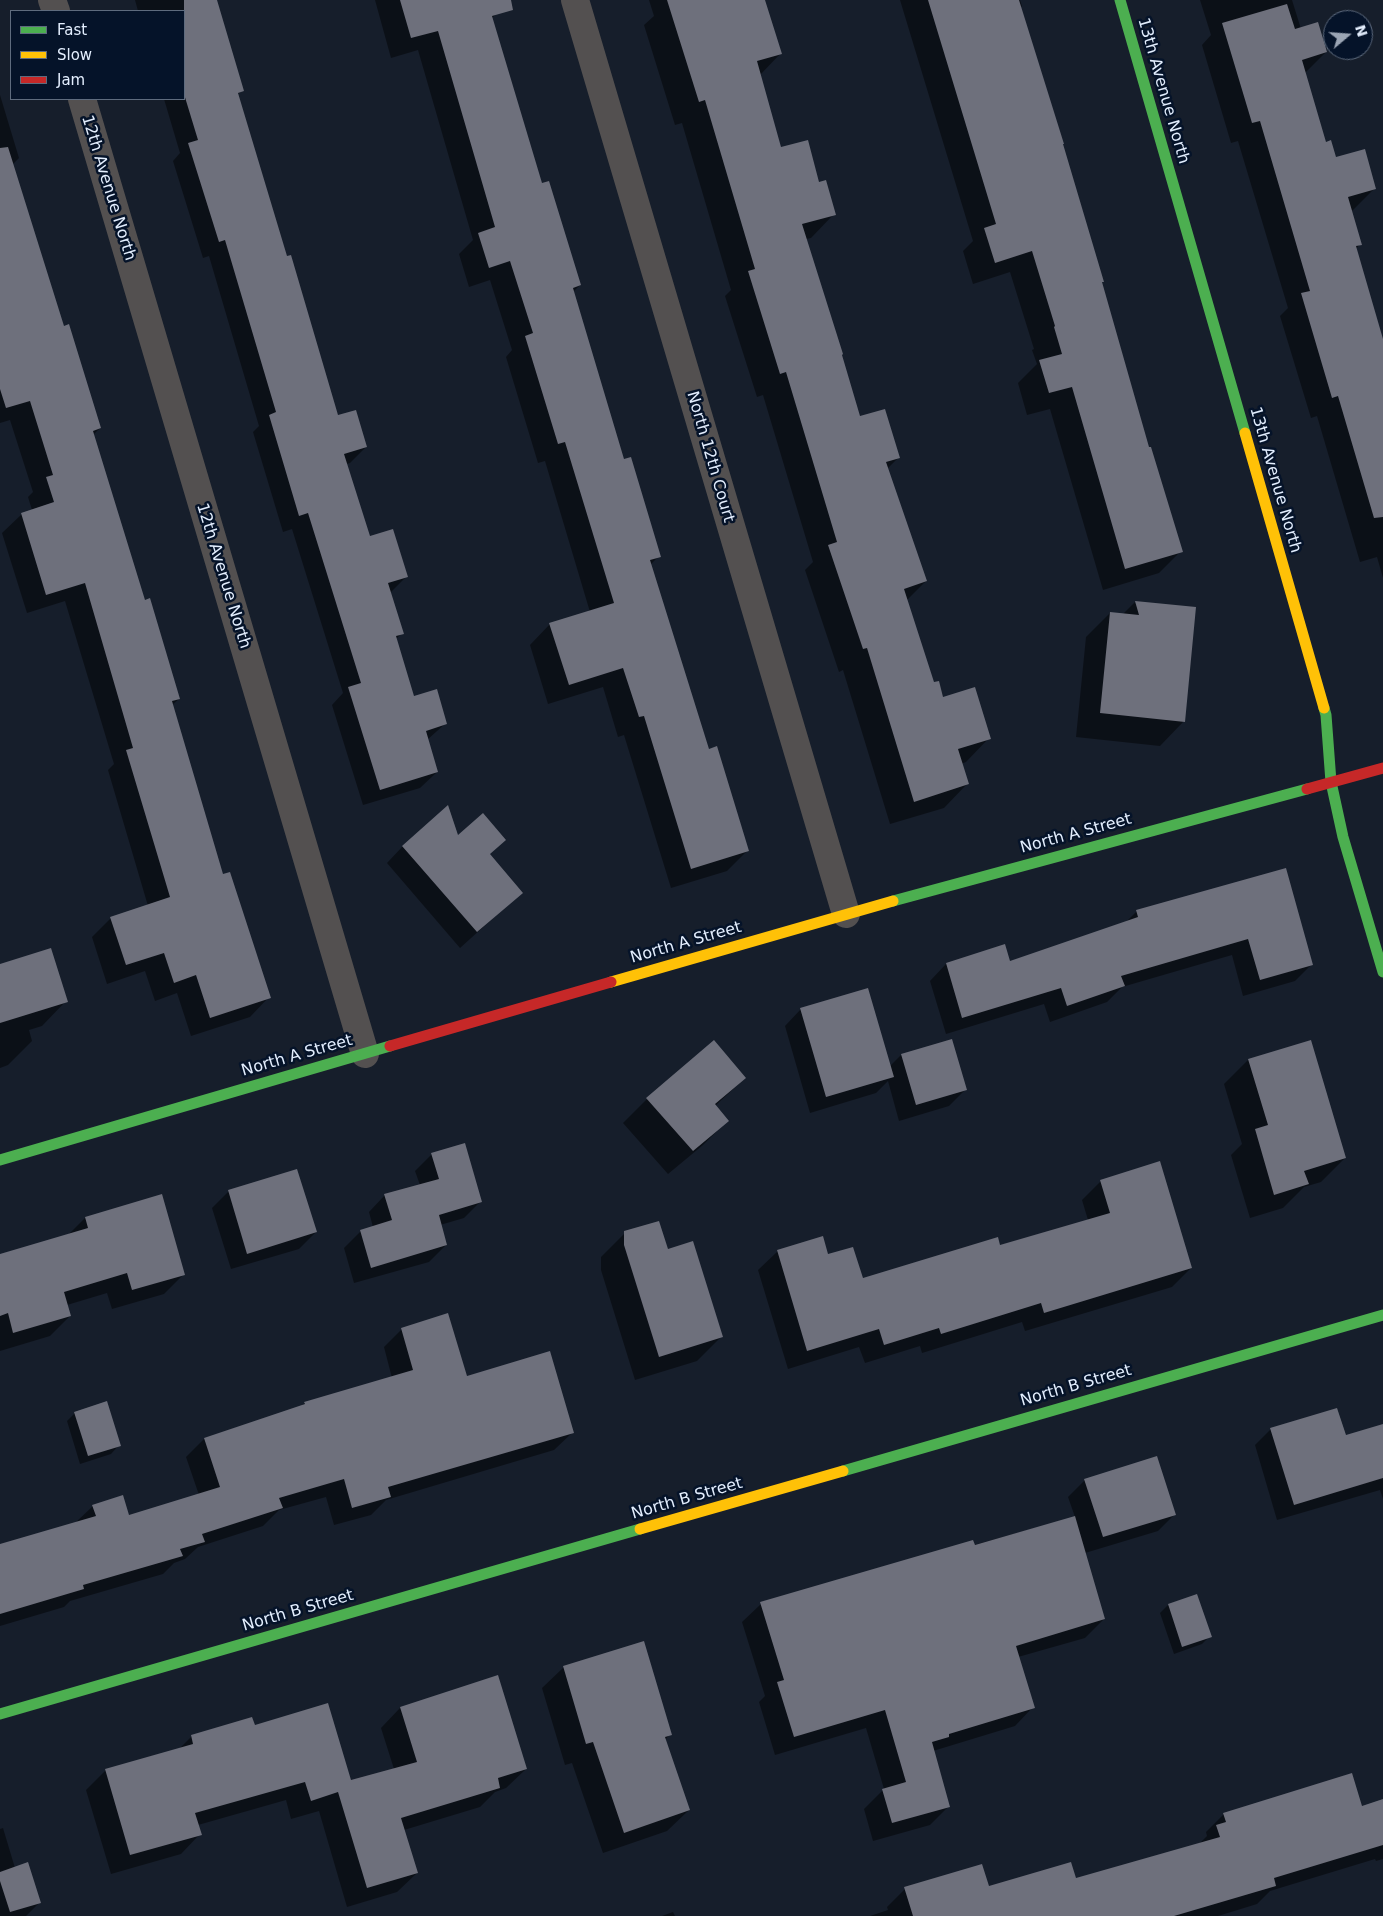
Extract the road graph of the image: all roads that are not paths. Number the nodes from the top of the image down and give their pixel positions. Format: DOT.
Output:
graph roads {
  1 [pos="575,0"];
  2 [pos="1120,0"];
  3 [pos="82,100"];
  4 [pos="1383,768"];
  5 [pos="1331,782"];
  6 [pos="846,914"];
  7 [pos="1383,972"];
  8 [pos="365,1054"];
  9 [pos="0,1160"];
  10 [pos="1383,1315"];
  11 [pos="0,1714"];
  1 -- 6 [label="street, North 12th Court"];
  2 -- 5 [label="street, 13th Avenue North"];
  3 -- 8 [label="street, 12th Avenue North"];
  4 -- 5 [label="street, North A Street"];
  5 -- 6 [label="street, North A Street"];
  5 -- 7 [label="street, 13th Avenue North"];
  6 -- 8 [label="street, North A Street"];
  8 -- 9 [label="street, North A Street"];
  10 -- 11 [label="street, North B Street"];
}
